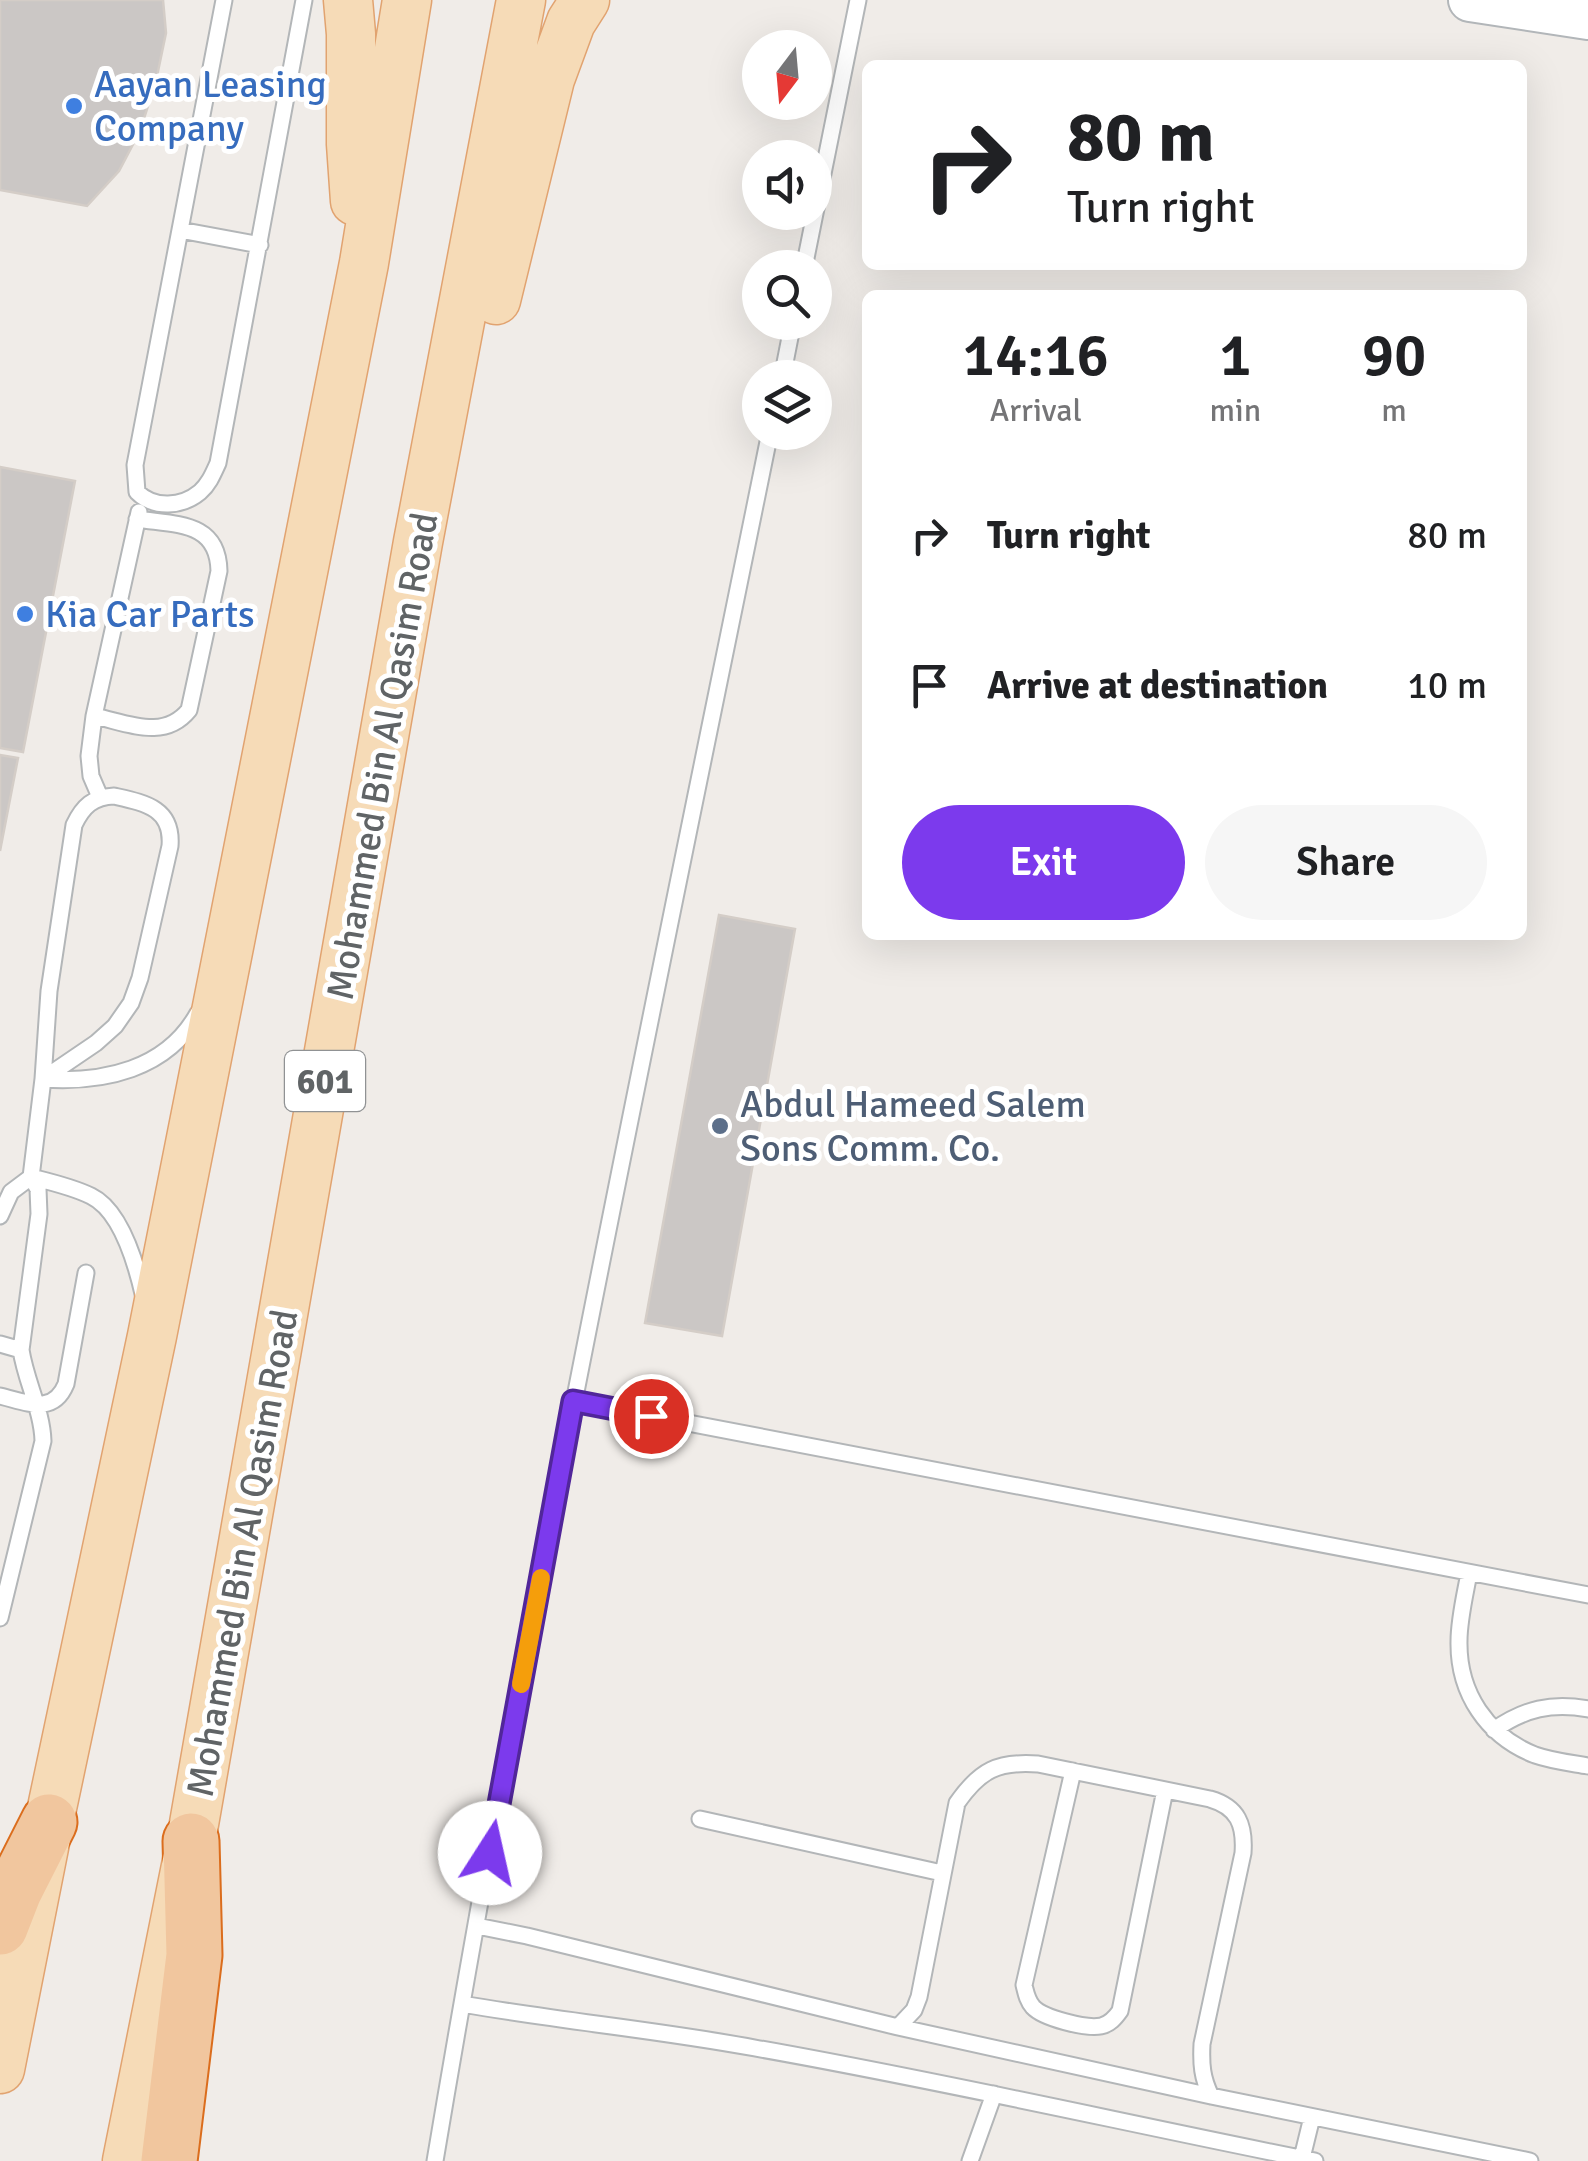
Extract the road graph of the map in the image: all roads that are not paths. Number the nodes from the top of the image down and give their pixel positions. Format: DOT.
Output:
graph roads {
  1 [pos="224,0"];
  2 [pos="304,0"];
  3 [pos="348,0"];
  4 [pos="408,0"];
  5 [pos="521,0"];
  6 [pos="584,0"];
  7 [pos="858,0"];
  8 [pos="1470,0"];
  9 [pos="1588,18"];
  10 [pos="180,230"];
  11 [pos="260,244"];
  12 [pos="808,250"];
  13 [pos="364,263"];
  14 [pos="766,450"];
  15 [pos="145,499"];
  16 [pos="137,519"];
  17 [pos="94,716"];
  18 [pos="100,796"];
  19 [pos="373,804"];
  20 [pos="224,966"];
  21 [pos="43,1079"];
  22 [pos="31,1177"];
  23 [pos="0,1216"];
  24 [pos="86,1273"];
  25 [pos="152,1336"];
  26 [pos="0,1344"];
  27 [pos="21,1350"];
  28 [pos="0,1396"];
  29 [pos="573,1401"];
  30 [pos="37,1405"];
  31 [pos="1469,1572"];
  32 [pos="1588,1596"];
  33 [pos="0,1618"];
  34 [pos="1588,1709"];
  35 [pos="1494,1730"];
  36 [pos="1588,1766"];
  37 [pos="1073,1771"];
  38 [pos="1165,1790"];
  39 [pos="700,1819"];
  40 [pos="48,1822"];
  41 [pos="192,1841"];
  42 [pos="942,1874"];
  43 [pos="477,1926"];
  44 [pos="0,1928"];
  45 [pos="462,2004"];
  46 [pos="898,2028"];
  47 [pos="0,2069"];
  48 [pos="994,2094"];
  49 [pos="1211,2096"];
  50 [pos="1312,2117"];
  51 [pos="1309,2160"];
  52 [pos="128,2161"];
  53 [pos="169,2161"];
  54 [pos="436,2161"];
  55 [pos="970,2161"];
  56 [pos="1530,2161"];
  1 -- 10 [label="lane"];
  2 -- 11 [label="lane"];
  3 -- 13 [label="main road"];
  4 -- 13 [label="main road"];
  5 -- 19 [label="main road, Mohammed Bin Al Qasim Road / 601"];
  6 -- 19 [label="main road"];
  7 -- 12 [label="lane"];
  8 -- 9 [label="street"];
  10 -- 11 [label="lane"];
  10 -- 15 [label="lane"];
  11 -- 15 [label="lane"];
  13 -- 20 [label="main road"];
  14 -- 29 [label="lane"];
  15 -- 16 [label="lane"];
  16 -- 17 [label="lane"];
  16 -- 17 [label="lane"];
  17 -- 18 [label="lane"];
  18 -- 21 [label="lane"];
  18 -- 21 [label="lane"];
  19 -- 41 [label="main road, Mohammed Bin Al Qasim Road / 601"];
  20 -- 21 [label="lane"];
  20 -- 25 [label="main road"];
  21 -- 22 [label="lane"];
  22 -- 23 [label="lane"];
  22 -- 25 [label="lane"];
  22 -- 27 [label="lane"];
  24 -- 30 [label="lane"];
  25 -- 40 [label="main road"];
  26 -- 27 [label="lane"];
  27 -- 30 [label="lane"];
  28 -- 30 [label="lane"];
  29 -- 31 [label="lane"];
  29 -- 43 [label="lane"];
  30 -- 33 [label="lane"];
  31 -- 32 [label="lane"];
  31 -- 35 [label="lane"];
  34 -- 35 [label="lane"];
  35 -- 36 [label="lane"];
  37 -- 38 [label="lane"];
  37 -- 38 [label="lane"];
  37 -- 42 [label="lane"];
  38 -- 49 [label="lane"];
  39 -- 42 [label="lane"];
  40 -- 44 [label="highway"];
  40 -- 47 [label="main road"];
  41 -- 52 [label="main road, Mohammed Bin Al Qasim Road / 601"];
  41 -- 53 [label="highway"];
  42 -- 46 [label="lane"];
  43 -- 45 [label="lane"];
  43 -- 46 [label="lane"];
  45 -- 48 [label="lane"];
  45 -- 54 [label="lane"];
  46 -- 49 [label="lane"];
  48 -- 51 [label="lane"];
  48 -- 55 [label="lane"];
  49 -- 50 [label="lane"];
  50 -- 51 [label="lane"];
  50 -- 56 [label="lane"];
}
